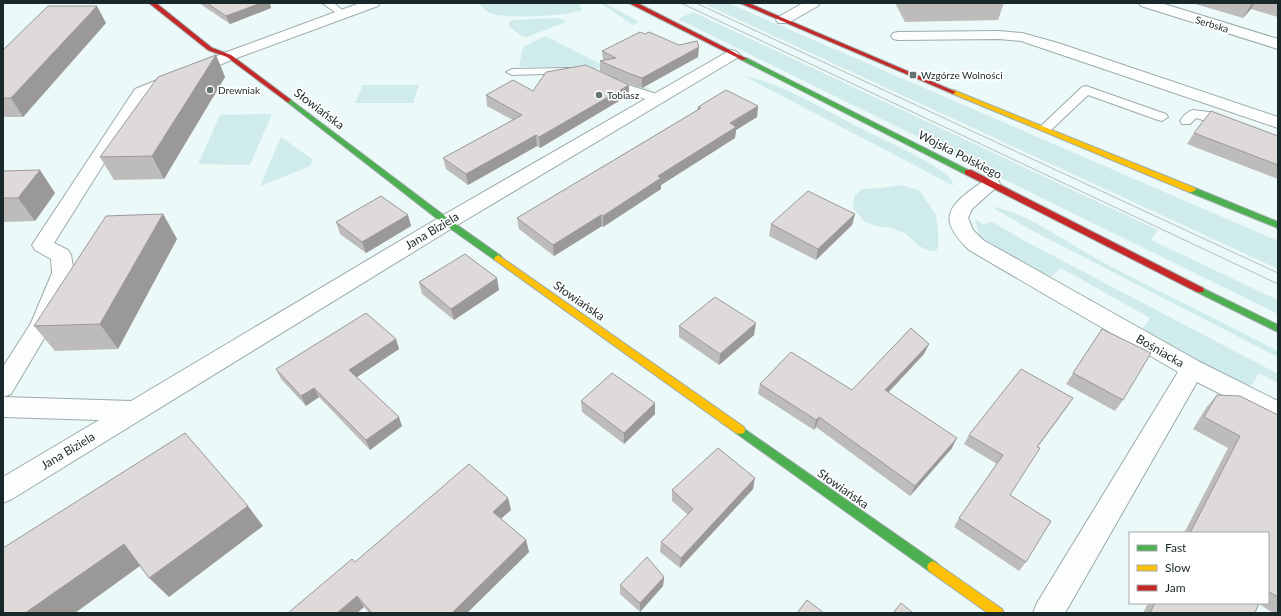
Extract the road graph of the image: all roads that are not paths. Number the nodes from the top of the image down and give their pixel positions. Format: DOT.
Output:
graph roads {
  1 [pos="152,3"];
  2 [pos="327,3"];
  3 [pos="373,3"];
  4 [pos="632,3"];
  5 [pos="743,3"];
  6 [pos="813,3"];
  7 [pos="1146,3"];
  8 [pos="342,14"];
  9 [pos="783,20"];
  10 [pos="898,36"];
  11 [pos="1278,44"];
  12 [pos="732,55"];
  13 [pos="229,56"];
  14 [pos="581,71"];
  15 [pos="512,72"];
  16 [pos="596,74"];
  17 [pos="656,98"];
  18 [pos="1162,118"];
  19 [pos="1186,121"];
  20 [pos="1278,123"];
  21 [pos="1046,128"];
  22 [pos="1241,128"];
  23 [pos="991,184"];
  24 [pos="447,222"];
  25 [pos="1278,224"];
  26 [pos="1278,329"];
  27 [pos="1192,369"];
  28 [pos="3,387"];
  29 [pos="3,408"];
  30 [pos="134,411"];
  31 [pos="1278,413"];
  32 [pos="3,491"];
  33 [pos="998,613"];
  34 [pos="1048,613"];
  1 -- 13 [label="street, Słowiańska"];
  2 -- 8 [label="lane"];
  3 -- 8 [label="street"];
  4 -- 12 [label="street, Wojska Polskiego"];
  5 -- 9 [label="street"];
  6 -- 9 [label="street"];
  7 -- 11 [label="street, Serbska"];
  8 -- 13 [label="street"];
  9 -- 21 [label="street"];
  10 -- 20 [label="street"];
  12 -- 17 [label="street, Jana Biziela"];
  12 -- 23 [label="street, Wojska Polskiego"];
  13 -- 24 [label="street, Słowiańska"];
  13 -- 28 [label="street"];
  14 -- 15 [label="lane"];
  16 -- 17 [label="lane"];
  17 -- 24 [label="street, Jana Biziela"];
  18 -- 21 [label="lane"];
  19 -- 22 [label="lane"];
  21 -- 25 [label="street"];
  23 -- 26 [label="street, Wojska Polskiego"];
  23 -- 27 [label="street, Bośniacka"];
  24 -- 30 [label="street, Jana Biziela"];
  24 -- 33 [label="street, Słowiańska"];
  27 -- 31 [label="street"];
  27 -- 34 [label="street, Bośniacka"];
  29 -- 30 [label="street"];
  30 -- 32 [label="street, Jana Biziela"];
}
